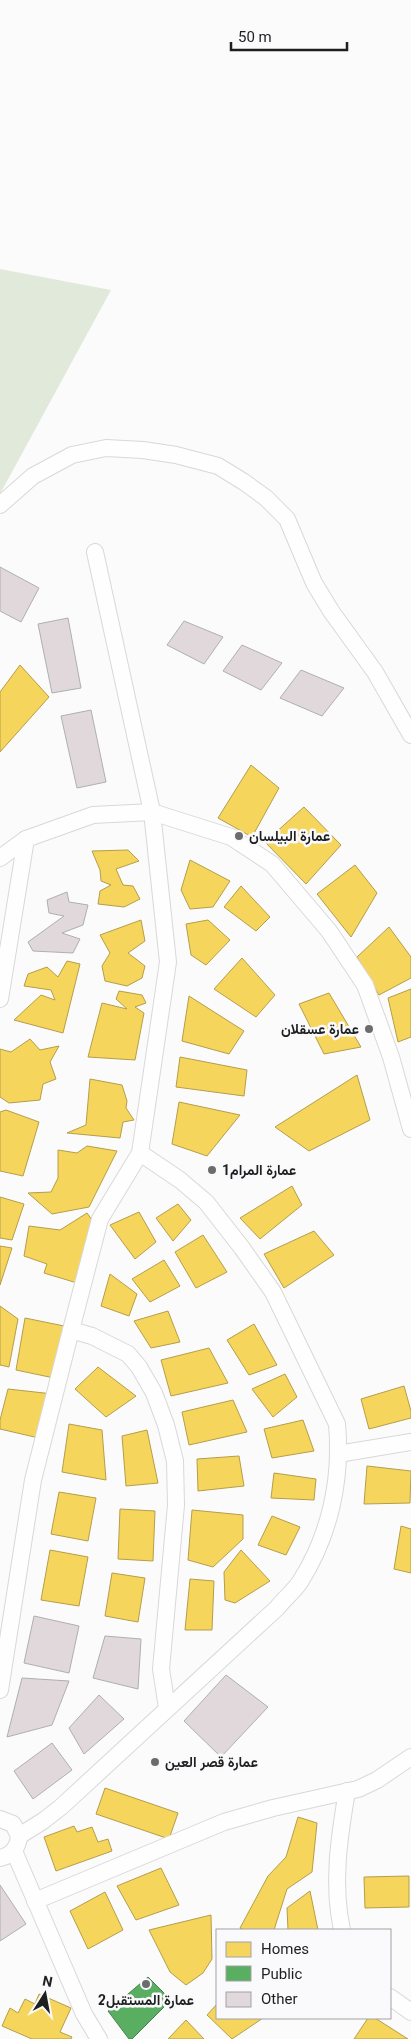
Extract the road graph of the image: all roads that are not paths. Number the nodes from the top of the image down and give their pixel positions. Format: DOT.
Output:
graph roads {
  1 [pos="0,505"];
  2 [pos="95,552"];
  3 [pos="411,735"];
  4 [pos="152,812"];
  5 [pos="26,838"];
  6 [pos="0,858"];
  7 [pos="0,999"];
  8 [pos="411,1129"];
  9 [pos="140,1153"];
  10 [pos="71,1330"];
  11 [pos="411,1442"];
  12 [pos="338,1454"];
  13 [pos="0,1690"];
  14 [pos="167,1708"];
  15 [pos="411,1757"];
  16 [pos="346,1791"];
  17 [pos="0,1819"];
  18 [pos="11,1849"];
  19 [pos="35,1901"];
  20 [pos="342,1929"];
  21 [pos="391,1998"];
  22 [pos="411,2012"];
  23 [pos="99,2039"];
  1 -- 3 [label="street"];
  2 -- 4 [label="street"];
  4 -- 5 [label="street"];
  4 -- 8 [label="street"];
  4 -- 9 [label="street"];
  5 -- 6 [label="street"];
  5 -- 7 [label="street"];
  9 -- 10 [label="street"];
  9 -- 12 [label="street"];
  10 -- 13 [label="street"];
  10 -- 14 [label="street"];
  11 -- 12 [label="street"];
  12 -- 14 [label="street"];
  14 -- 18 [label="street"];
  15 -- 16 [label="street"];
  16 -- 19 [label="street"];
  16 -- 20 [label="street"];
  17 -- 18 [label="street"];
  18 -- 19 [label="street"];
  19 -- 23 [label="street"];
  21 -- 22 [label="street"];
}
